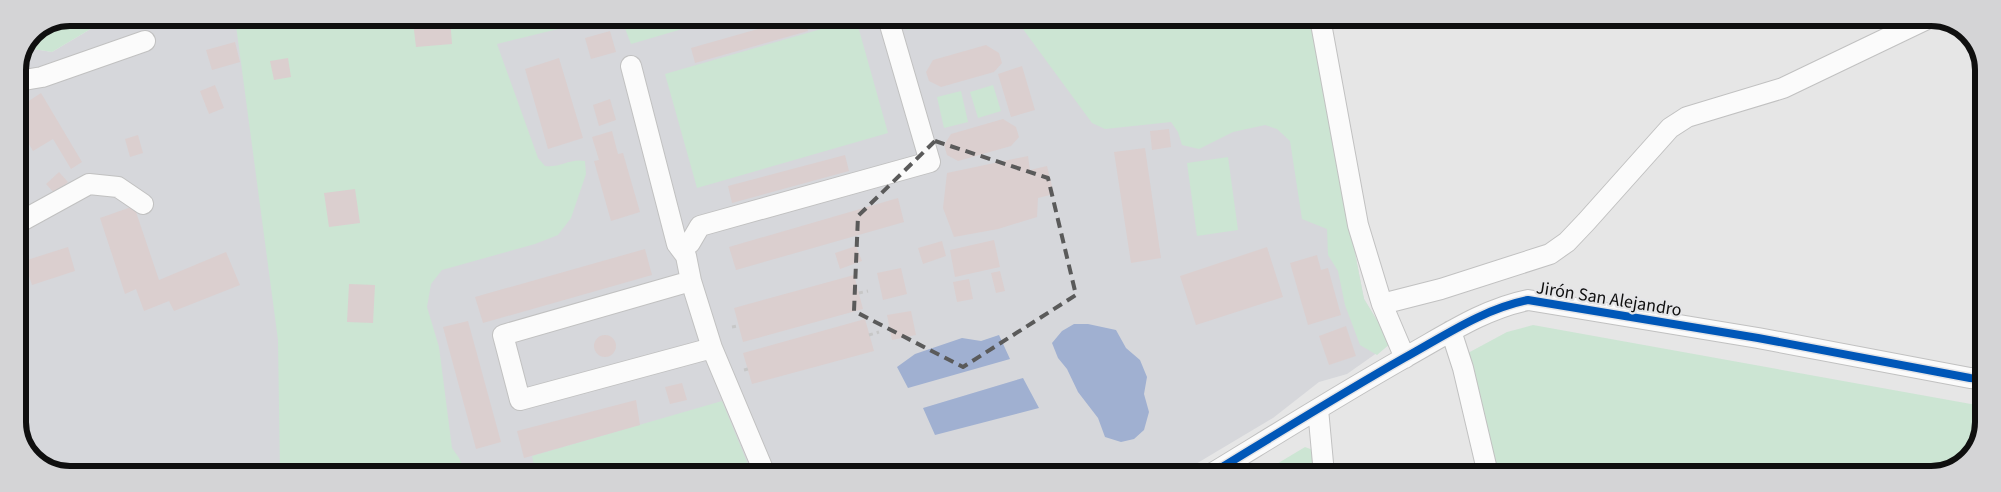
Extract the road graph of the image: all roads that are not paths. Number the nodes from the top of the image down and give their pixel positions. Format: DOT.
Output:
graph roads {
  1 [pos="890,26"];
  2 [pos="1321,26"];
  3 [pos="1912,26"];
  4 [pos="146,41"];
  5 [pos="631,66"];
  6 [pos="26,79"];
  7 [pos="143,204"];
  8 [pos="26,219"];
  9 [pos="676,244"];
  10 [pos="691,281"];
  11 [pos="1382,304"];
  12 [pos="1451,331"];
  13 [pos="712,348"];
  14 [pos="1404,358"];
  15 [pos="1975,378"];
  16 [pos="1318,409"];
  17 [pos="762,466"];
  18 [pos="1224,466"];
  19 [pos="1323,466"];
  20 [pos="1486,466"];
  1 -- 9 [label="street"];
  2 -- 11 [label="street"];
  3 -- 11 [label="street"];
  4 -- 6 [label="street"];
  5 -- 9 [label="street"];
  7 -- 8 [label="street"];
  9 -- 10 [label="street"];
  10 -- 13 [label="street"];
  10 -- 13 [label="street"];
  11 -- 14 [label="street"];
  12 -- 14 [label="street, Jirón San Alejandro"];
  12 -- 15 [label="street, Jirón San Alejandro"];
  12 -- 20 [label="street"];
  13 -- 17 [label="street"];
  14 -- 16 [label="street, Jirón San Alejandro"];
  16 -- 18 [label="street, Jirón San Alejandro"];
  16 -- 19 [label="street"];
}
